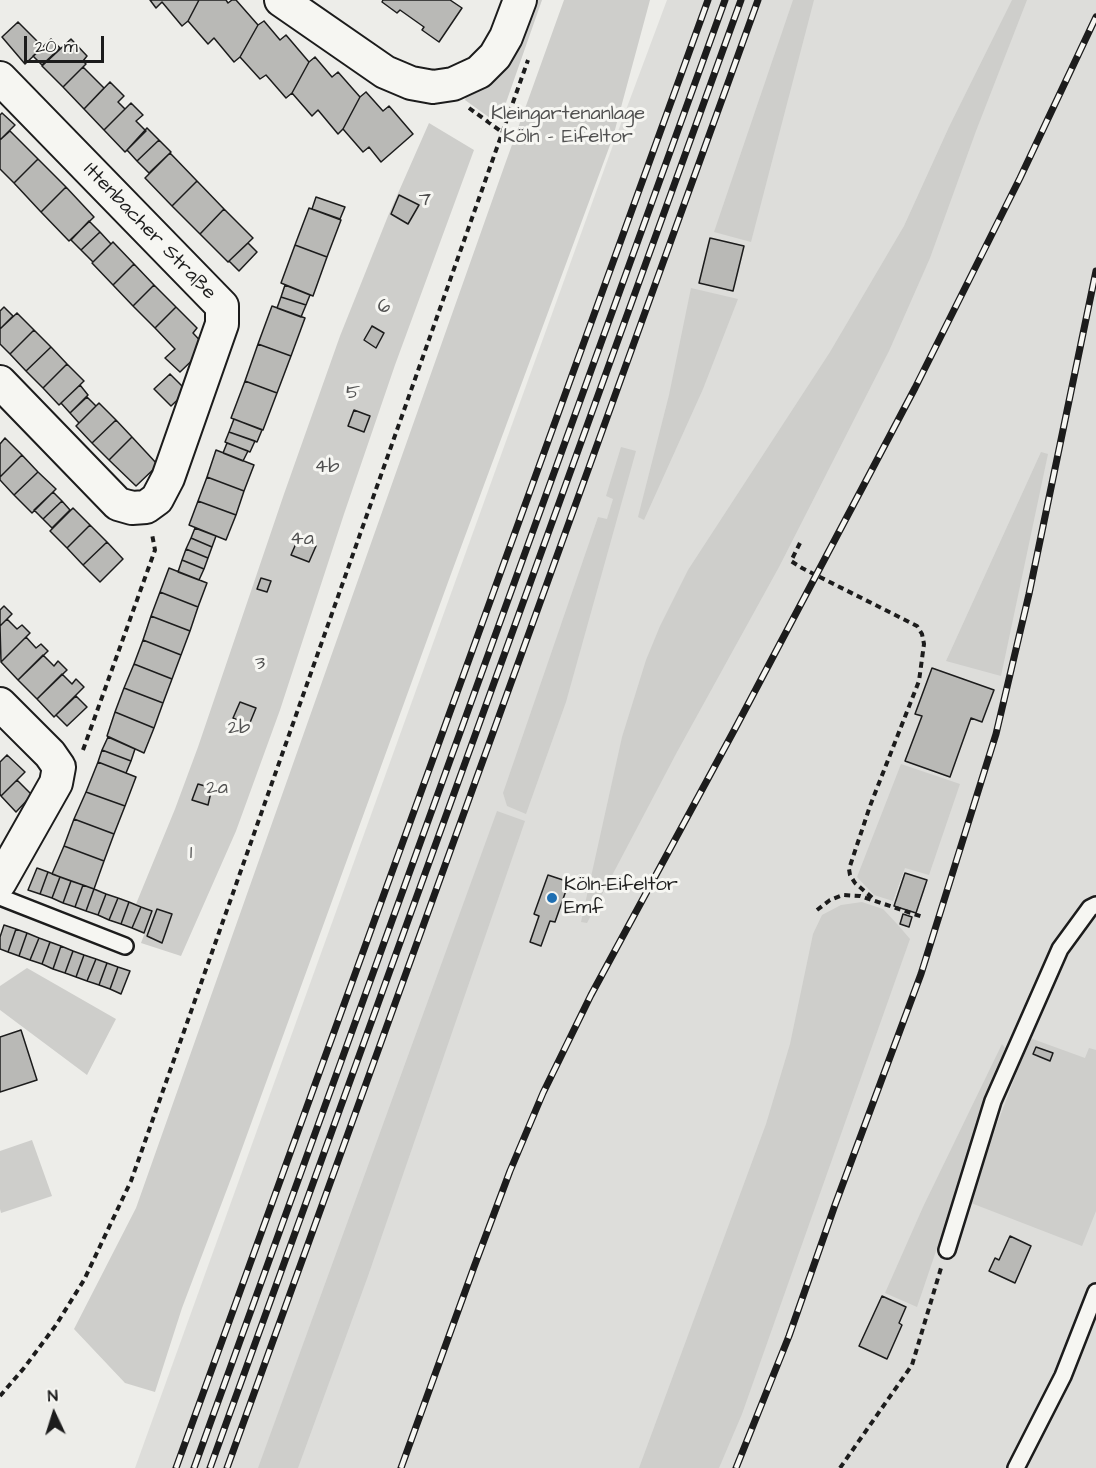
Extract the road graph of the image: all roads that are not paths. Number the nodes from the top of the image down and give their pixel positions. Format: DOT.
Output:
graph roads {
  1 [pos="280,0"];
  2 [pos="520,0"];
  3 [pos="0,78"];
  4 [pos="0,382"];
  5 [pos="0,704"];
  6 [pos="0,882"];
  7 [pos="0,897"];
  8 [pos="1096,905"];
  9 [pos="125,946"];
  10 [pos="946,1250"];
  11 [pos="1096,1292"];
  12 [pos="1016,1468"];
  1 -- 2 [label="street"];
  3 -- 4 [label="street, Ittenbacher Straße"];
  5 -- 6 [label="street"];
  7 -- 9 [label="lane"];
  8 -- 10 [label="lane"];
  11 -- 12 [label="lane"];
}
